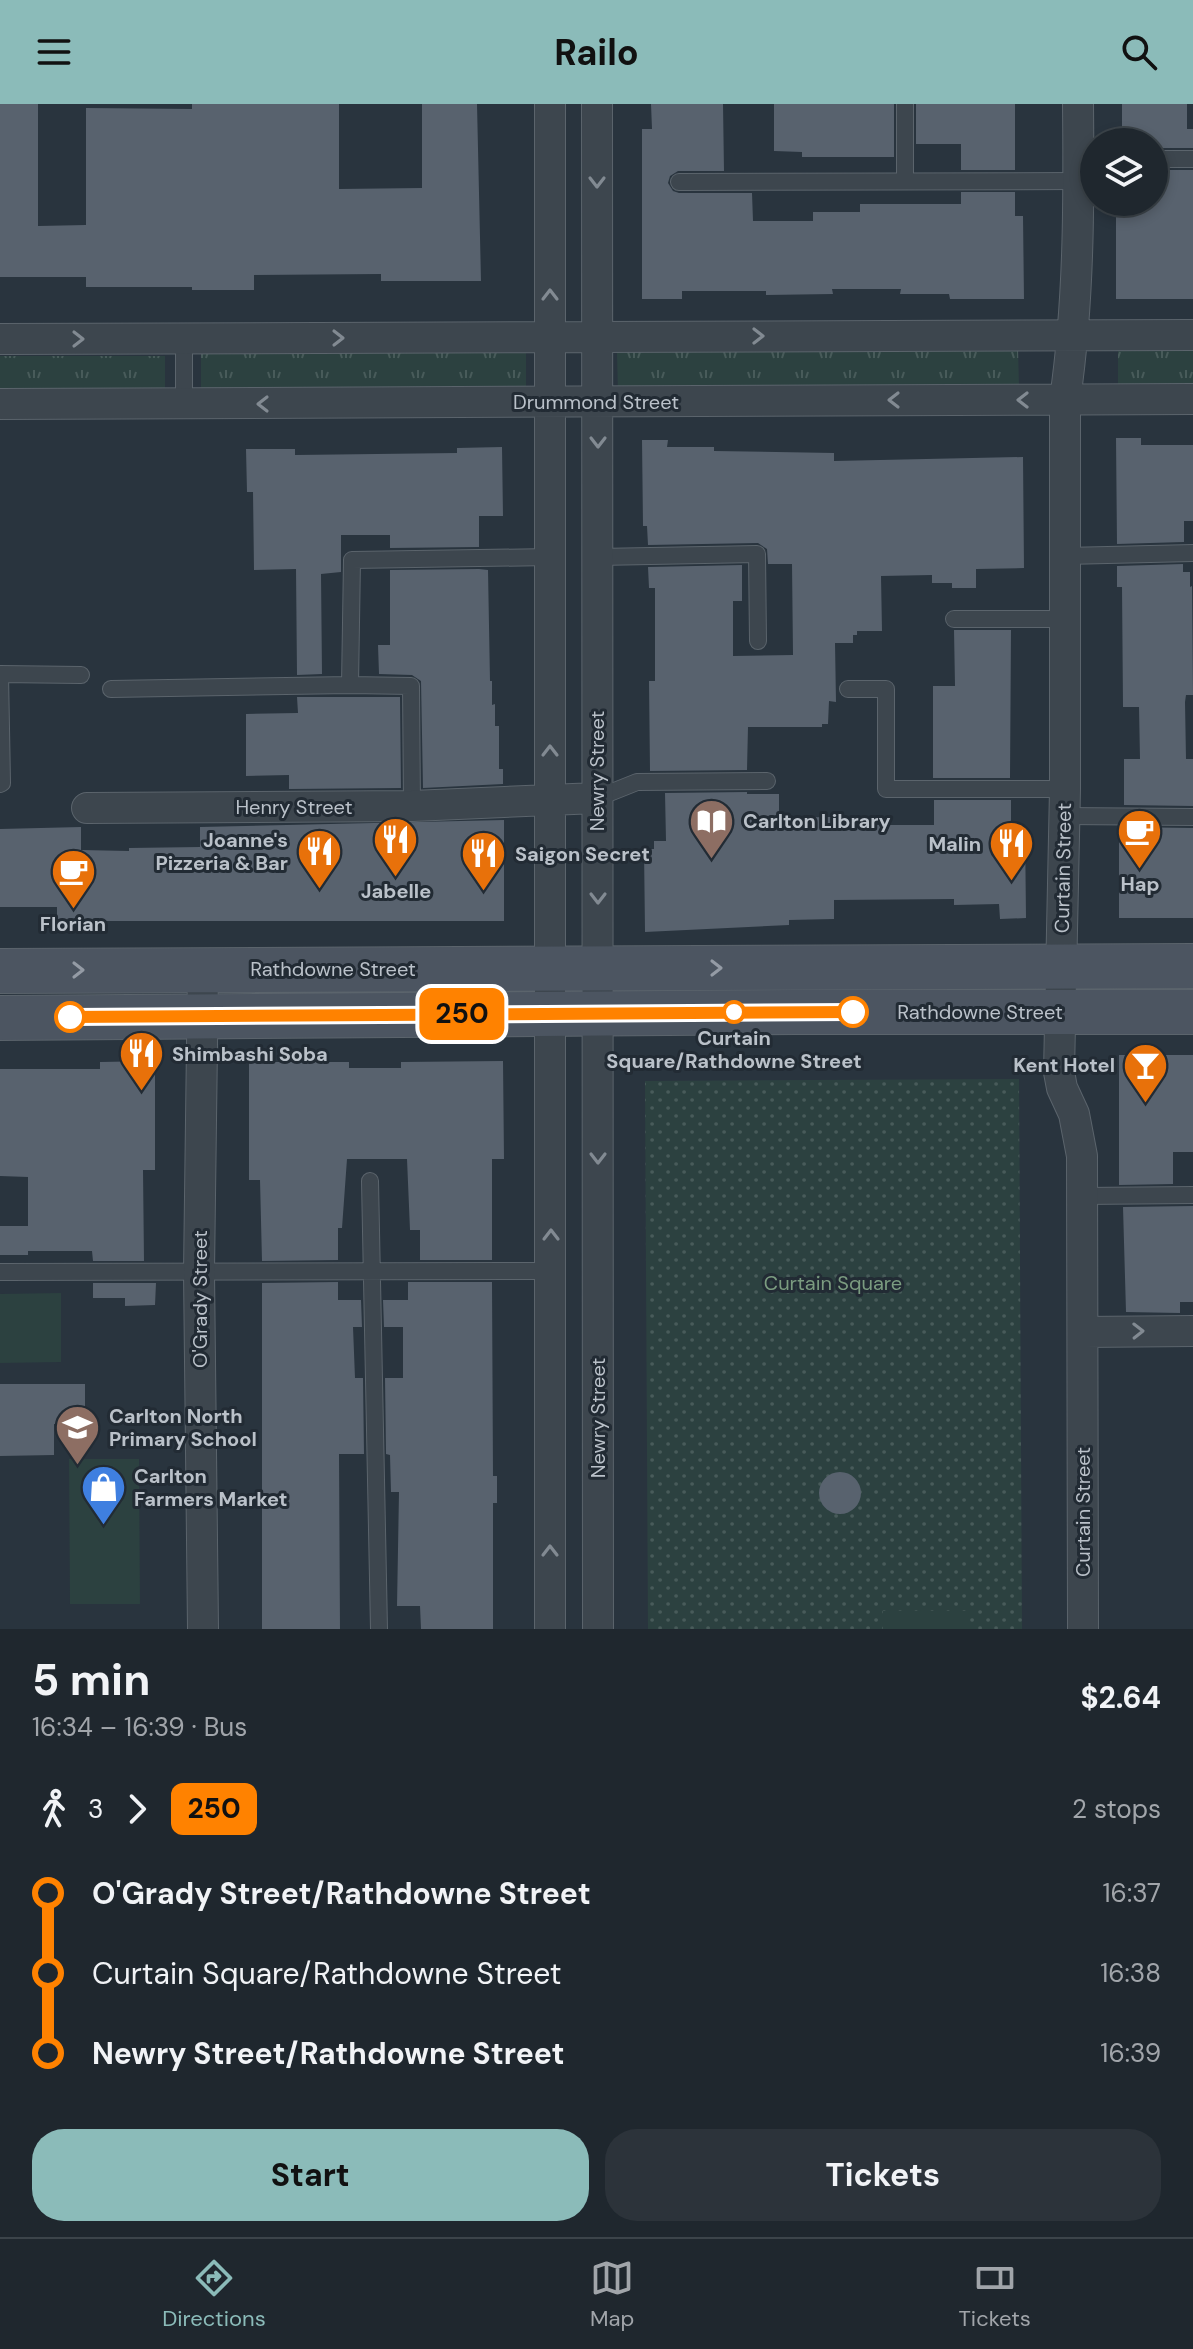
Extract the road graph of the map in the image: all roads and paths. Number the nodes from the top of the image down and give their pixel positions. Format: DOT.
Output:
graph roads {
  1 [pos="550,104"];
  2 [pos="597,104"];
  3 [pos="905,104"];
  4 [pos="1078,104"];
  5 [pos="1080,128"];
  6 [pos="1168,159"];
  7 [pos="1193,159"];
  8 [pos="1080,166"];
  9 [pos="905,181"];
  10 [pos="679,182"];
  11 [pos="1081,216"];
  12 [pos="1193,335"];
  13 [pos="597,336"];
  14 [pos="1074,336"];
  15 [pos="550,337"];
  16 [pos="0,339"];
  17 [pos="184,339"];
  18 [pos="1065,399"];
  19 [pos="1193,399"];
  20 [pos="550,402"];
  21 [pos="597,402"];
  22 [pos="0,404"];
  23 [pos="184,405"];
  24 [pos="1193,553"];
  25 [pos="1065,556"];
  26 [pos="550,557"];
  27 [pos="598,557"];
  28 [pos="954,619"];
  29 [pos="1066,619"];
  30 [pos="758,641"];
  31 [pos="0,674"];
  32 [pos="81,675"];
  33 [pos="350,685"];
  34 [pos="111,689"];
  35 [pos="848,689"];
  36 [pos="767,781"];
  37 [pos="0,784"];
  38 [pos="597,798"];
  39 [pos="549,800"];
  40 [pos="1064,802"];
  41 [pos="412,806"];
  42 [pos="87,808"];
  43 [pos="1193,817"];
  44 [pos="1193,966"];
  45 [pos="551,967"];
  46 [pos="598,967"];
  47 [pos="1062,967"];
  48 [pos="203,969"];
  49 [pos="0,971"];
  50 [pos="1193,1012"];
  51 [pos="597,1013"];
  52 [pos="1059,1013"];
  53 [pos="550,1014"];
  54 [pos="204,1017"];
  55 [pos="0,1018"];
  56 [pos="370,1181"];
  57 [pos="1193,1195"];
  58 [pos="1082,1196"];
  59 [pos="373,1270"];
  60 [pos="551,1271"];
  61 [pos="0,1272"];
  62 [pos="199,1272"];
  63 [pos="1193,1331"];
  64 [pos="1083,1332"];
  65 [pos="203,1629"];
  66 [pos="379,1629"];
  67 [pos="550,1629"];
  68 [pos="598,1629"];
  69 [pos="1083,1629"];
  15 -- 1 [label="street, one-way"];
  2 -- 13 [label="street, Newry Street, one-way"];
  3 -- 9 [label="lane"];
  4 -- 5 [label="street, Curtain Street"];
  6 -- 7 [label="lane"];
  8 -- 9 [label="lane"];
  9 -- 10 [label="lane"];
  11 -- 14 [label="street, Curtain Street"];
  12 -- 14 [label="street"];
  13 -- 14 [label="street, one-way"];
  13 -- 15 [label="street"];
  13 -- 21 [label="street, Newry Street"];
  14 -- 18 [label="street, Curtain Street"];
  17 -- 15 [label="street, one-way"];
  15 -- 20 [label="street"];
  16 -- 17 [label="street, one-way"];
  17 -- 23 [label="lane"];
  18 -- 19 [label="street, Drummond Street"];
  18 -- 21 [label="street, Drummond Street, one-way"];
  18 -- 25 [label="street, Curtain Street"];
  20 -- 21 [label="street, Drummond Street"];
  20 -- 23 [label="street, Drummond Street, one-way"];
  20 -- 26 [label="street"];
  21 -- 27 [label="street, Newry Street, one-way"];
  22 -- 23 [label="street, Drummond Street"];
  24 -- 25 [label="lane"];
  25 -- 29 [label="street, Curtain Street"];
  26 -- 33 [label="lane"];
  39 -- 26 [label="street, one-way"];
  27 -- 30 [label="lane"];
  27 -- 38 [label="street, Newry Street"];
  28 -- 29 [label="lane"];
  29 -- 40 [label="street, Curtain Street"];
  31 -- 32 [label="lane"];
  31 -- 37 [label="lane"];
  33 -- 34 [label="lane"];
  33 -- 41 [label="lane"];
  35 -- 40 [label="lane"];
  36 -- 38 [label="lane"];
  38 -- 39 [label="street, Henry Street"];
  38 -- 46 [label="street, Newry Street, one-way"];
  39 -- 41 [label="street, Henry Street"];
  39 -- 45 [label="street"];
  40 -- 43 [label="lane"];
  40 -- 47 [label="street, Curtain Street"];
  41 -- 42 [label="street, Henry Street"];
  44 -- 47 [label="street, Rathdowne Street"];
  45 -- 46 [label="street, Rathdowne Street"];
  45 -- 48 [label="street, Rathdowne Street"];
  45 -- 53 [label="street"];
  46 -- 47 [label="street, Rathdowne Street, one-way"];
  46 -- 51 [label="street, Newry Street"];
  47 -- 52 [label="street, Curtain Street"];
  49 -- 48 [label="street, Rathdowne Street, one-way"];
  48 -- 54 [label="street, O'Grady Street"];
  50 -- 52 [label="street, Rathdowne Street"];
  51 -- 52 [label="street, Rathdowne Street"];
  51 -- 53 [label="street, Rathdowne Street"];
  51 -- 68 [label="street, Newry Street, one-way"];
  52 -- 58 [label="street, Curtain Street"];
  53 -- 54 [label="street, Rathdowne Street"];
  60 -- 53 [label="street, one-way"];
  54 -- 55 [label="street, Rathdowne Street"];
  54 -- 62 [label="street, O'Grady Street"];
  56 -- 59 [label="lane"];
  57 -- 58 [label="lane"];
  58 -- 64 [label="street, Curtain Street"];
  59 -- 60 [label="lane"];
  59 -- 62 [label="lane"];
  59 -- 66 [label="lane"];
  67 -- 60 [label="street, one-way"];
  61 -- 62 [label="lane"];
  62 -- 65 [label="street, O'Grady Street"];
  64 -- 63 [label="street, one-way"];
  64 -- 69 [label="street, Curtain Street"];
}
